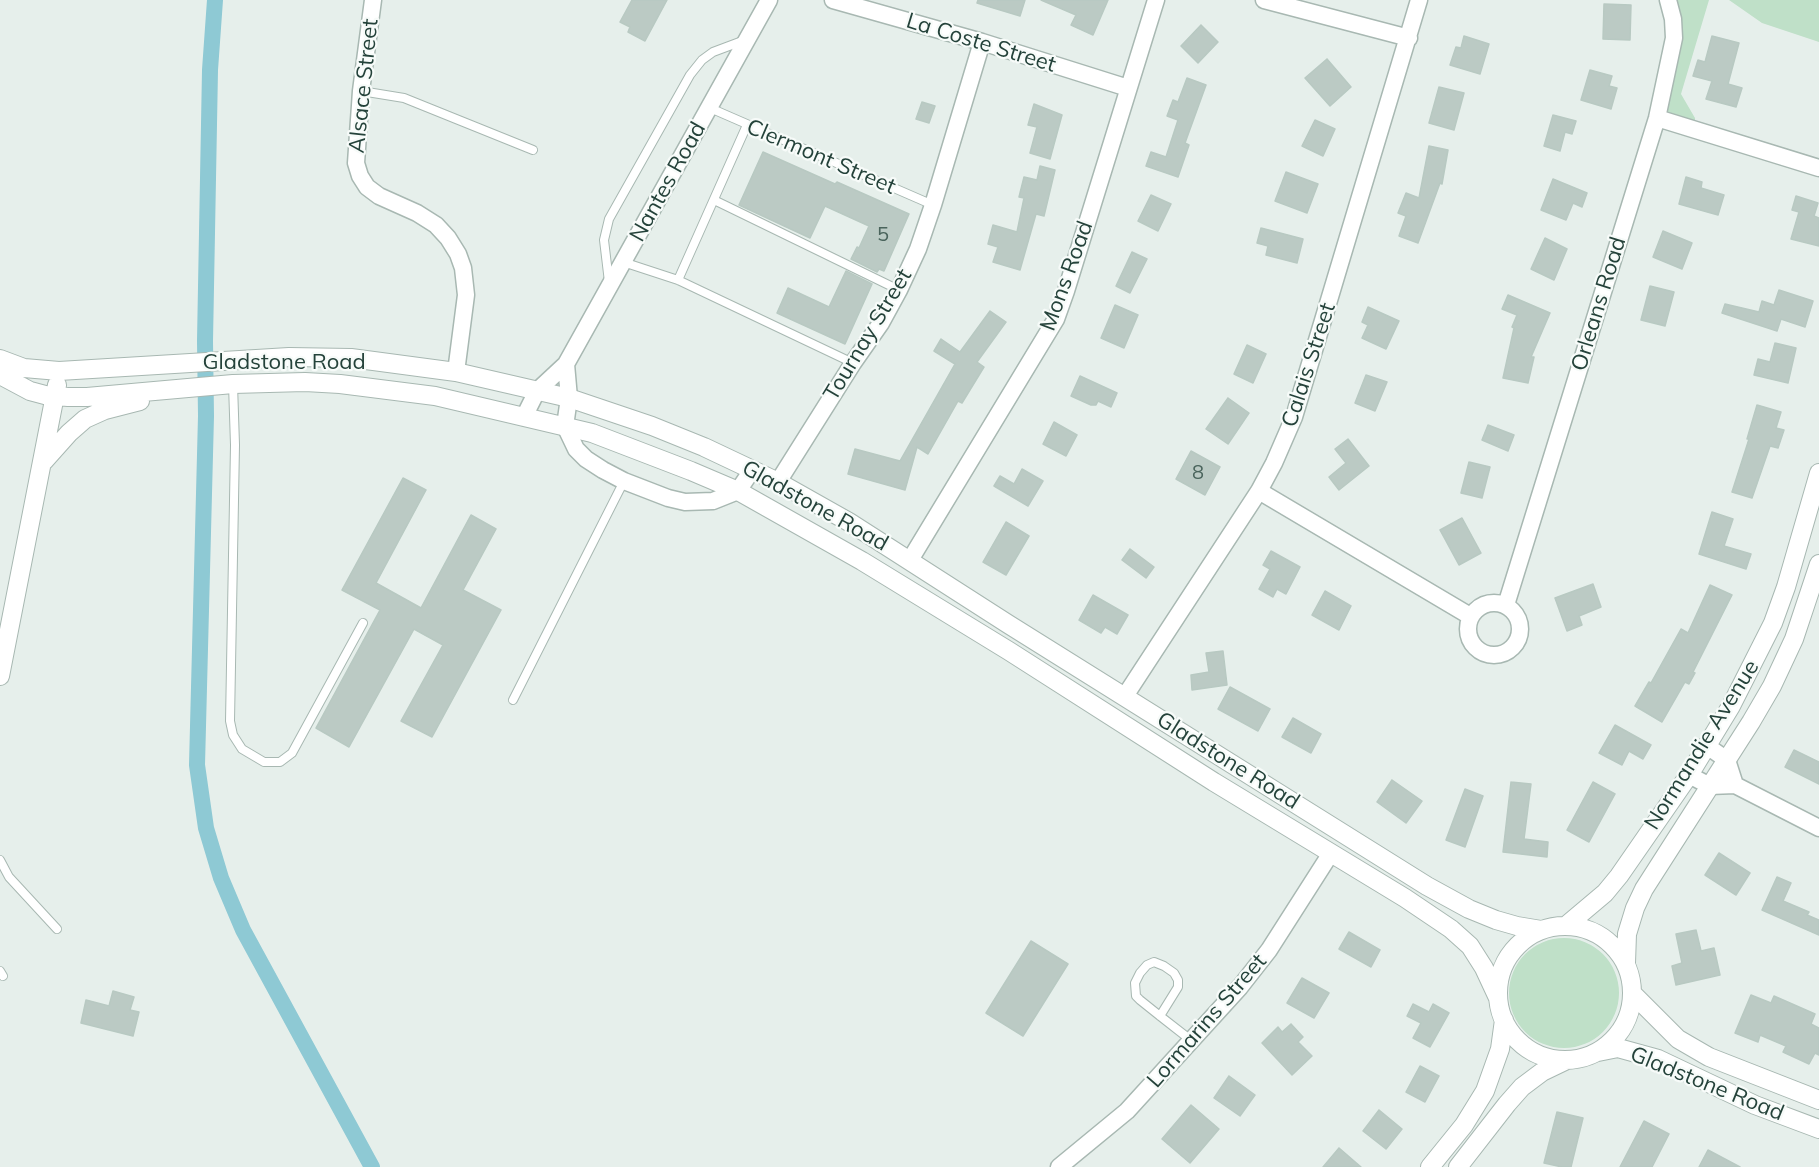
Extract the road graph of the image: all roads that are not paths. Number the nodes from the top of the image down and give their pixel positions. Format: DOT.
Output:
graph roads {
  1 [pos="373,0"];
  2 [pos="769,0"];
  3 [pos="833,0"];
  4 [pos="1156,0"];
  5 [pos="1264,0"];
  6 [pos="1419,0"];
  7 [pos="1668,0"];
  8 [pos="1409,38"];
  9 [pos="746,40"];
  10 [pos="982,42"];
  11 [pos="1128,88"];
  12 [pos="361,91"];
  13 [pos="710,108"];
  14 [pos="1657,118"];
  15 [pos="747,125"];
  16 [pos="533,150"];
  17 [pos="1819,168"];
  18 [pos="714,200"];
  19 [pos="933,205"];
  20 [pos="623,262"];
  21 [pos="678,280"];
  22 [pos="610,286"];
  23 [pos="899,291"];
  24 [pos="0,359"];
  25 [pos="853,363"];
  26 [pos="566,364"];
  27 [pos="437,369"];
  28 [pos="59,371"];
  29 [pos="465,374"];
  30 [pos="0,375"];
  31 [pos="225,385"];
  32 [pos="190,388"];
  33 [pos="537,391"];
  34 [pos="56,396"];
  35 [pos="435,396"];
  36 [pos="569,398"];
  37 [pos="468,403"];
  38 [pos="524,417"];
  39 [pos="566,426"];
  40 [pos="44,461"];
  41 [pos="752,470"];
  42 [pos="1819,473"];
  43 [pos="624,481"];
  44 [pos="778,482"];
  45 [pos="738,491"];
  46 [pos="1258,491"];
  47 [pos="797,493"];
  48 [pos="783,517"];
  49 [pos="891,548"];
  50 [pos="910,560"];
  51 [pos="1819,564"];
  52 [pos="927,570"];
  53 [pos="878,571"];
  54 [pos="914,593"];
  55 [pos="1506,605"];
  56 [pos="1470,616"];
  57 [pos="363,623"];
  58 [pos="0,676"];
  59 [pos="1107,685"];
  60 [pos="1125,696"];
  61 [pos="513,700"];
  62 [pos="1095,706"];
  63 [pos="1143,708"];
  64 [pos="1130,728"];
  65 [pos="1707,746"];
  66 [pos="1727,760"];
  67 [pos="1689,775"];
  68 [pos="1735,785"];
  69 [pos="1710,786"];
  70 [pos="1326,823"];
  71 [pos="1819,828"];
  72 [pos="1313,842"];
  73 [pos="1359,843"];
  74 [pos="1339,858"];
  75 [pos="0,861"];
  76 [pos="1567,925"];
  77 [pos="57,929"];
  78 [pos="1541,930"];
  79 [pos="1626,963"];
  80 [pos="1632,993"];
  81 [pos="1498,998"];
  82 [pos="1160,1016"];
  83 [pos="1504,1020"];
  84 [pos="1192,1041"];
  85 [pos="1594,1053"];
  86 [pos="1567,1060"];
  87 [pos="1819,1100"];
  88 [pos="1819,1129"];
  89 [pos="1059,1167"];
  90 [pos="1430,1167"];
  91 [pos="1458,1167"];
  1 -- 12 [label="street, Alsace Street"];
  2 -- 9 [label="street, Nantes Road"];
  3 -- 10 [label="street, La Coste Street"];
  4 -- 11 [label="street, Mons Road"];
  5 -- 8 [label="street"];
  6 -- 8 [label="street, Calais Street"];
  7 -- 14 [label="street, Orleans Road"];
  8 -- 46 [label="street, Calais Street"];
  9 -- 13 [label="street, Nantes Road"];
  9 -- 22 [label="lane"];
  10 -- 11 [label="street, La Coste Street"];
  10 -- 19 [label="street, Tournay Street"];
  11 -- 50 [label="street, Mons Road"];
  12 -- 16 [label="lane"];
  12 -- 29 [label="street, Alsace Street"];
  13 -- 15 [label="lane, Clermont Street"];
  13 -- 20 [label="street, Nantes Road"];
  14 -- 17 [label="street"];
  14 -- 55 [label="street, Orleans Road"];
  15 -- 18 [label="lane"];
  15 -- 19 [label="lane, Clermont Street"];
  18 -- 21 [label="lane"];
  18 -- 23 [label="lane"];
  19 -- 23 [label="street, Tournay Street"];
  20 -- 21 [label="lane"];
  20 -- 22 [label="street, Nantes Road"];
  21 -- 25 [label="lane"];
  22 -- 26 [label="street, Nantes Road"];
  23 -- 25 [label="street, Tournay Street"];
  24 -- 28 [label="street, Gladstone Road"];
  25 -- 44 [label="street, Tournay Street"];
  26 -- 33 [label="street, Nantes Road"];
  26 -- 36 [label="street"];
  27 -- 28 [label="street, Gladstone Road"];
  27 -- 29 [label="street, Gladstone Road"];
  27 -- 35 [label="street"];
  28 -- 34 [label="street"];
  29 -- 33 [label="street, Gladstone Road"];
  29 -- 37 [label="street"];
  30 -- 34 [label="street, Gladstone Road"];
  31 -- 32 [label="street, Gladstone Road"];
  31 -- 35 [label="street, Gladstone Road"];
  31 -- 57 [label="lane"];
  32 -- 34 [label="street, Gladstone Road"];
  32 -- 40 [label="street"];
  33 -- 36 [label="street, Gladstone Road"];
  33 -- 38 [label="street, Nantes Road"];
  34 -- 40 [label="street"];
  35 -- 37 [label="street, Gladstone Road"];
  36 -- 39 [label="street"];
  36 -- 41 [label="street, Gladstone Road"];
  37 -- 38 [label="street, Gladstone Road"];
  38 -- 39 [label="street, Gladstone Road"];
  39 -- 43 [label="street"];
  39 -- 45 [label="street, Gladstone Road"];
  40 -- 58 [label="street"];
  41 -- 44 [label="street, Gladstone Road"];
  41 -- 45 [label="street"];
  42 -- 65 [label="street, Normandie Avenue"];
  43 -- 45 [label="street"];
  43 -- 61 [label="lane"];
  44 -- 47 [label="street, Gladstone Road"];
  45 -- 48 [label="street, Gladstone Road"];
  46 -- 56 [label="street"];
  46 -- 60 [label="street, Calais Street"];
  47 -- 48 [label="street"];
  47 -- 49 [label="street, Gladstone Road"];
  48 -- 53 [label="street, Gladstone Road"];
  49 -- 50 [label="street, Gladstone Road"];
  49 -- 53 [label="street"];
  50 -- 52 [label="street, Gladstone Road"];
  51 -- 66 [label="street, Normandie Avenue"];
  52 -- 54 [label="street"];
  52 -- 59 [label="street, Gladstone Road"];
  53 -- 54 [label="street, Gladstone Road"];
  54 -- 62 [label="street, Gladstone Road"];
  55 -- 56 [label="street"];
  55 -- 56 [label="street"];
  59 -- 60 [label="street, Gladstone Road"];
  59 -- 62 [label="street"];
  60 -- 63 [label="street, Gladstone Road"];
  62 -- 64 [label="street, Gladstone Road"];
  63 -- 64 [label="street"];
  63 -- 70 [label="street, Gladstone Road"];
  64 -- 72 [label="street, Gladstone Road"];
  65 -- 66 [label="street"];
  65 -- 67 [label="street, Normandie Avenue"];
  66 -- 68 [label="street"];
  66 -- 69 [label="street, Normandie Avenue"];
  67 -- 69 [label="street"];
  67 -- 76 [label="street, Normandie Avenue"];
  68 -- 69 [label="street"];
  68 -- 71 [label="street"];
  69 -- 79 [label="street, Normandie Avenue"];
  70 -- 72 [label="street"];
  70 -- 73 [label="street, Gladstone Road"];
  72 -- 74 [label="street, Gladstone Road"];
  73 -- 74 [label="street"];
  73 -- 78 [label="street, Gladstone Road"];
  74 -- 81 [label="street, Gladstone Road"];
  74 -- 84 [label="street, Lormarins Street"];
  75 -- 77 [label="lane"];
  76 -- 78 [label="street"];
  76 -- 79 [label="street"];
  78 -- 81 [label="street"];
  79 -- 80 [label="street"];
  80 -- 85 [label="street"];
  80 -- 87 [label="street, Gladstone Road"];
  81 -- 83 [label="street"];
  82 -- 82 [label="lane"];
  82 -- 84 [label="lane"];
  83 -- 86 [label="street"];
  83 -- 90 [label="street"];
  84 -- 89 [label="street, Lormarins Street"];
  85 -- 86 [label="street"];
  85 -- 88 [label="street, Gladstone Road"];
  86 -- 91 [label="street"];
}
